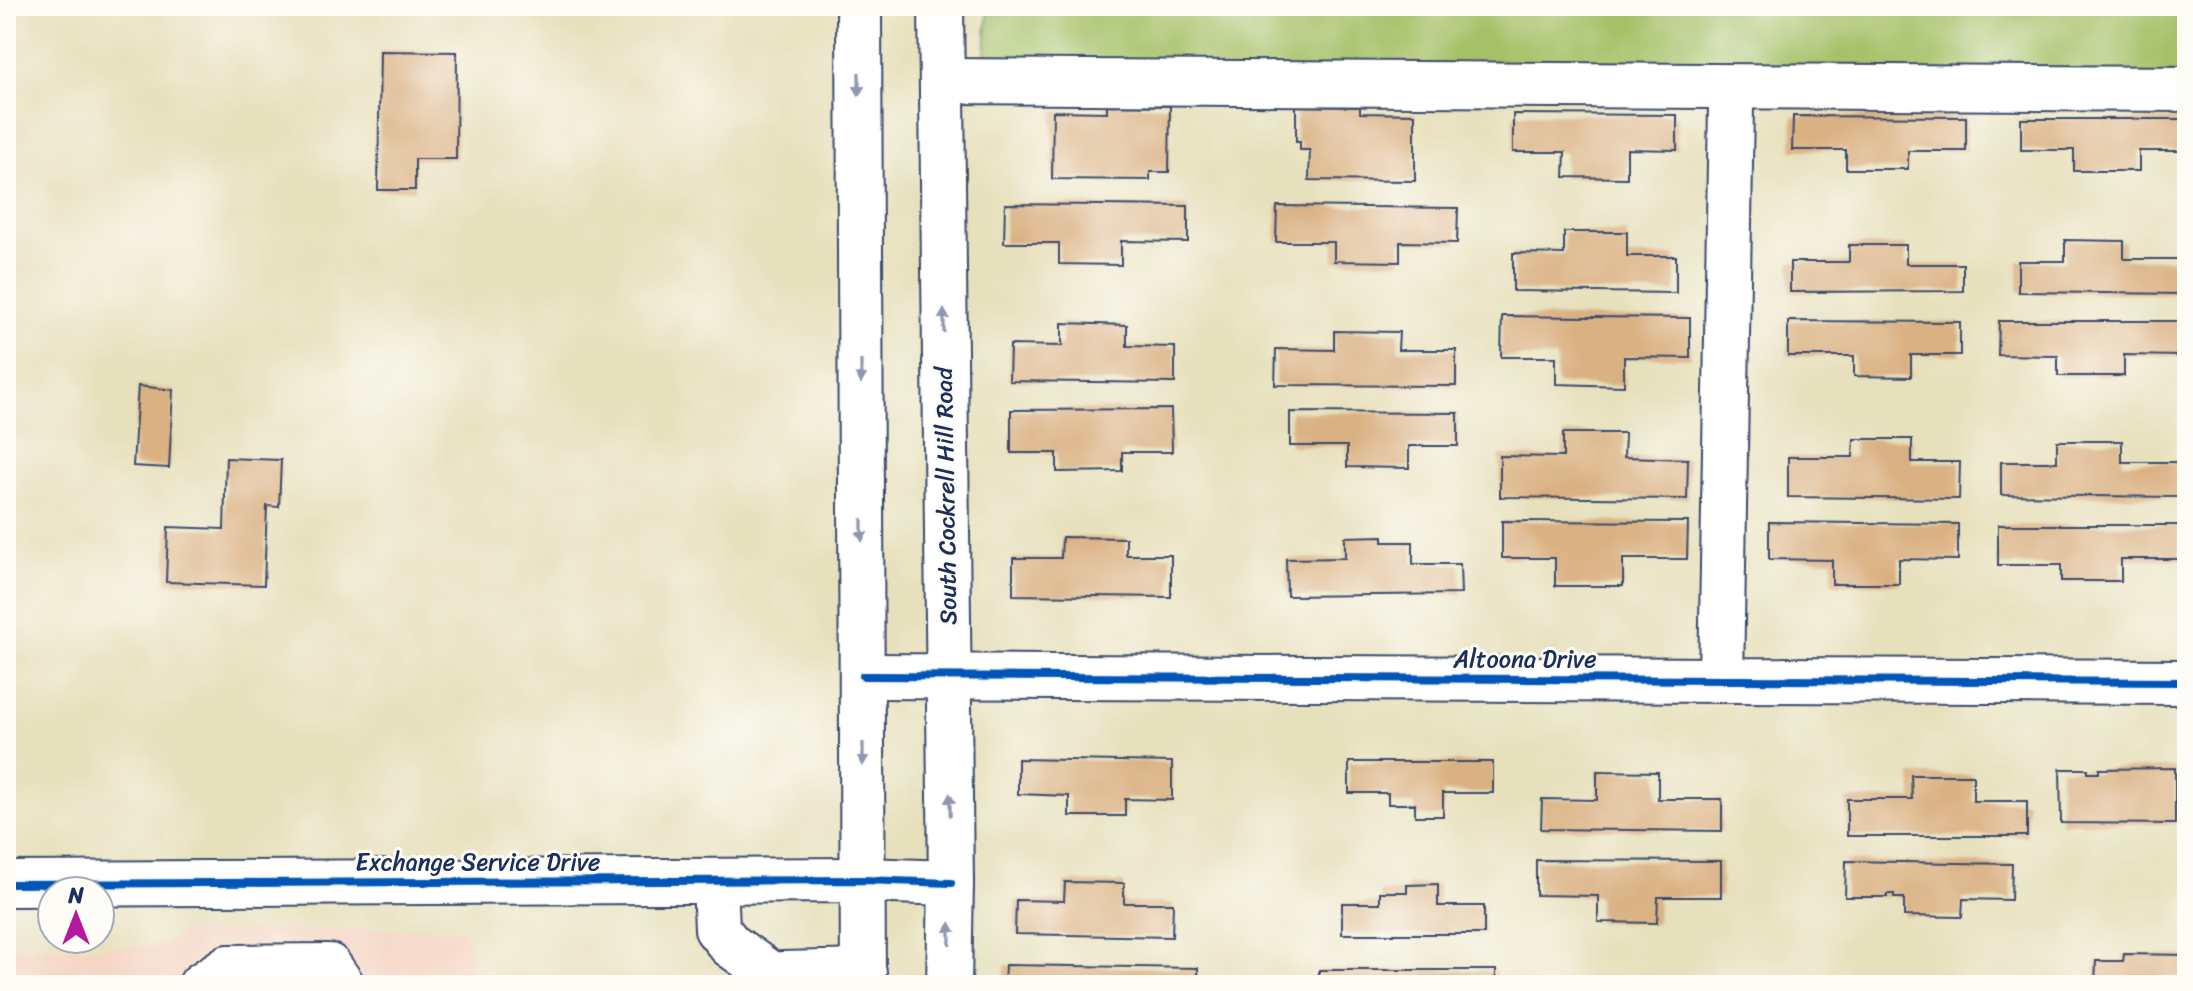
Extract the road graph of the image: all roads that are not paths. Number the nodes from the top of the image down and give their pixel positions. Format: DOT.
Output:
graph roads {
  1 [pos="859,6"];
  2 [pos="941,6"];
  3 [pos="942,81"];
  4 [pos="2187,89"];
  5 [pos="1731,106"];
  6 [pos="863,676"];
  7 [pos="948,677"];
  8 [pos="1721,680"];
  9 [pos="2187,682"];
  10 [pos="863,880"];
  11 [pos="715,881"];
  12 [pos="951,883"];
  13 [pos="6,884"];
  14 [pos="864,979"];
  15 [pos="772,980"];
  16 [pos="201,985"];
  17 [pos="342,985"];
  18 [pos="949,985"];
  1 -- 6 [label="street, one-way"];
  2 -- 3 [label="street, South Cockrell Hill Road"];
  3 -- 4 [label="street"];
  7 -- 3 [label="street, South Cockrell Hill Road, one-way"];
  5 -- 8 [label="street"];
  6 -- 7 [label="street, Altoona Drive"];
  6 -- 10 [label="street, one-way"];
  7 -- 8 [label="street, Altoona Drive"];
  12 -- 7 [label="street, South Cockrell Hill Road, one-way"];
  8 -- 9 [label="street, Altoona Drive"];
  10 -- 11 [label="street, Exchange Service Drive"];
  10 -- 12 [label="street, Exchange Service Drive"];
  10 -- 14 [label="street"];
  11 -- 13 [label="street, Exchange Service Drive"];
  11 -- 15 [label="street"];
  18 -- 12 [label="street, South Cockrell Hill Road, one-way"];
  14 -- 15 [label="street"];
  16 -- 17 [label="street"];
}
